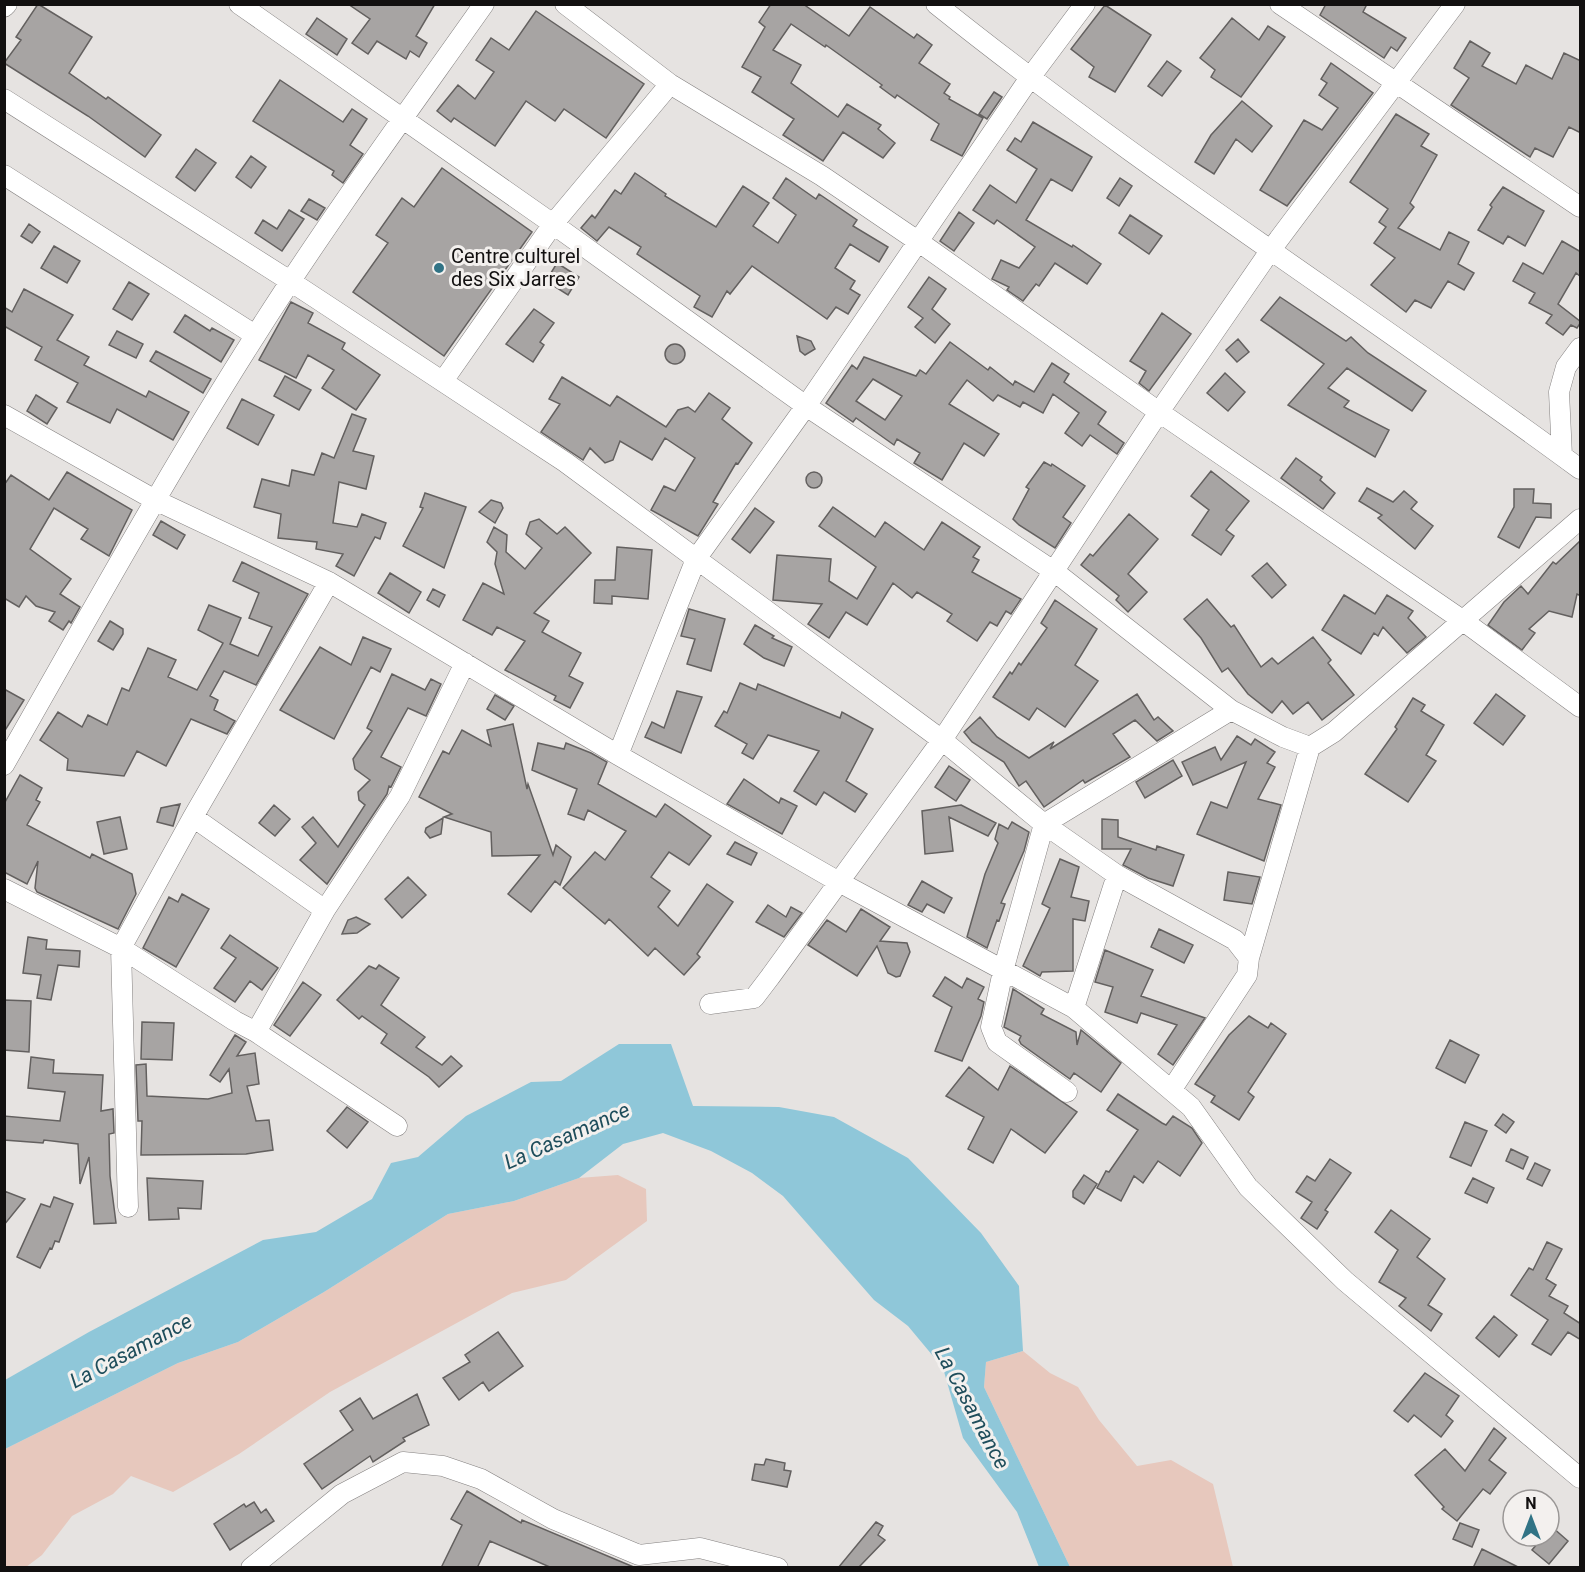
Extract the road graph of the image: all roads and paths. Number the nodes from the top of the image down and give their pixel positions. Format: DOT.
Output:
graph roads {
  1 [pos="239,4"];
  2 [pos="484,4"];
  3 [pos="565,4"];
  4 [pos="936,4"];
  5 [pos="1085,4"];
  6 [pos="1280,4"];
  7 [pos="1455,4"];
  8 [pos="1029,79"];
  9 [pos="1396,82"];
  10 [pos="670,84"];
  11 [pos="4,99"];
  12 [pos="402,120"];
  13 [pos="4,176"];
  14 [pos="1581,207"];
  15 [pos="554,224"];
  16 [pos="919,242"];
  17 [pos="1270,251"];
  18 [pos="290,281"];
  19 [pos="255,335"];
  20 [pos="1581,348"];
  21 [pos="443,381"];
  22 [pos="806,406"];
  23 [pos="1159,412"];
  24 [pos="4,415"];
  25 [pos="1562,456"];
  26 [pos="1581,469"];
  27 [pos="155,500"];
  28 [pos="1581,519"];
  29 [pos="696,559"];
  30 [pos="1055,572"];
  31 [pos="329,582"];
  32 [pos="1462,620"];
  33 [pos="465,663"];
  34 [pos="1581,707"];
  35 [pos="1231,710"];
  36 [pos="942,740"];
  37 [pos="1310,747"];
  38 [pos="618,755"];
  39 [pos="4,765"];
  40 [pos="193,817"];
  41 [pos="1044,824"];
  42 [pos="1117,875"];
  43 [pos="839,882"];
  44 [pos="4,889"];
  45 [pos="325,910"];
  46 [pos="121,948"];
  47 [pos="1249,958"];
  48 [pos="1003,971"];
  49 [pos="710,1004"];
  50 [pos="1074,1008"];
  51 [pos="256,1032"];
  52 [pos="1172,1089"];
  53 [pos="1067,1092"];
  54 [pos="397,1126"];
  55 [pos="128,1207"];
  56 [pos="1581,1478"];
  57 [pos="653,1560"];
  58 [pos="251,1568"];
  59 [pos="778,1568"];
  1 -- 12 [label="street"];
  2 -- 12 [label="street"];
  3 -- 10 [label="street"];
  4 -- 8 [label="street"];
  5 -- 8 [label="street"];
  6 -- 9 [label="street"];
  7 -- 9 [label="street"];
  8 -- 16 [label="street"];
  8 -- 17 [label="street"];
  9 -- 14 [label="street"];
  9 -- 17 [label="street"];
  10 -- 15 [label="street"];
  10 -- 16 [label="street"];
  11 -- 18 [label="street"];
  12 -- 15 [label="street"];
  12 -- 18 [label="street"];
  13 -- 19 [label="street"];
  15 -- 21 [label="street"];
  15 -- 22 [label="street"];
  16 -- 22 [label="street"];
  16 -- 23 [label="street"];
  17 -- 23 [label="street"];
  17 -- 25 [label="street"];
  18 -- 19 [label="street"];
  18 -- 21 [label="street"];
  19 -- 27 [label="street"];
  20 -- 25 [label="street"];
  21 -- 29 [label="street"];
  22 -- 29 [label="street"];
  22 -- 30 [label="street"];
  23 -- 30 [label="street"];
  23 -- 32 [label="street"];
  24 -- 27 [label="street"];
  25 -- 26 [label="street"];
  27 -- 31 [label="street"];
  27 -- 39 [label="street"];
  28 -- 32 [label="street"];
  29 -- 36 [label="street"];
  29 -- 38 [label="street"];
  30 -- 35 [label="street"];
  30 -- 36 [label="street"];
  31 -- 33 [label="street"];
  31 -- 40 [label="street"];
  32 -- 34 [label="street"];
  32 -- 37 [label="street"];
  33 -- 38 [label="street"];
  33 -- 45 [label="street"];
  35 -- 37 [label="street"];
  35 -- 41 [label="street"];
  36 -- 41 [label="street"];
  36 -- 43 [label="street"];
  37 -- 47 [label="street"];
  38 -- 43 [label="street"];
  40 -- 45 [label="street"];
  40 -- 46 [label="street"];
  41 -- 42 [label="street"];
  41 -- 48 [label="street"];
  42 -- 47 [label="street"];
  42 -- 50 [label="street"];
  43 -- 48 [label="street"];
  43 -- 49 [label="street"];
  44 -- 46 [label="street"];
  45 -- 51 [label="street"];
  46 -- 51 [label="street"];
  46 -- 55 [label="street"];
  47 -- 52 [label="street"];
  48 -- 50 [label="street"];
  48 -- 53 [label="street"];
  50 -- 52 [label="street"];
  51 -- 54 [label="street"];
  52 -- 56 [label="street"];
  57 -- 58 [label="street"];
  57 -- 59 [label="street"];
}
